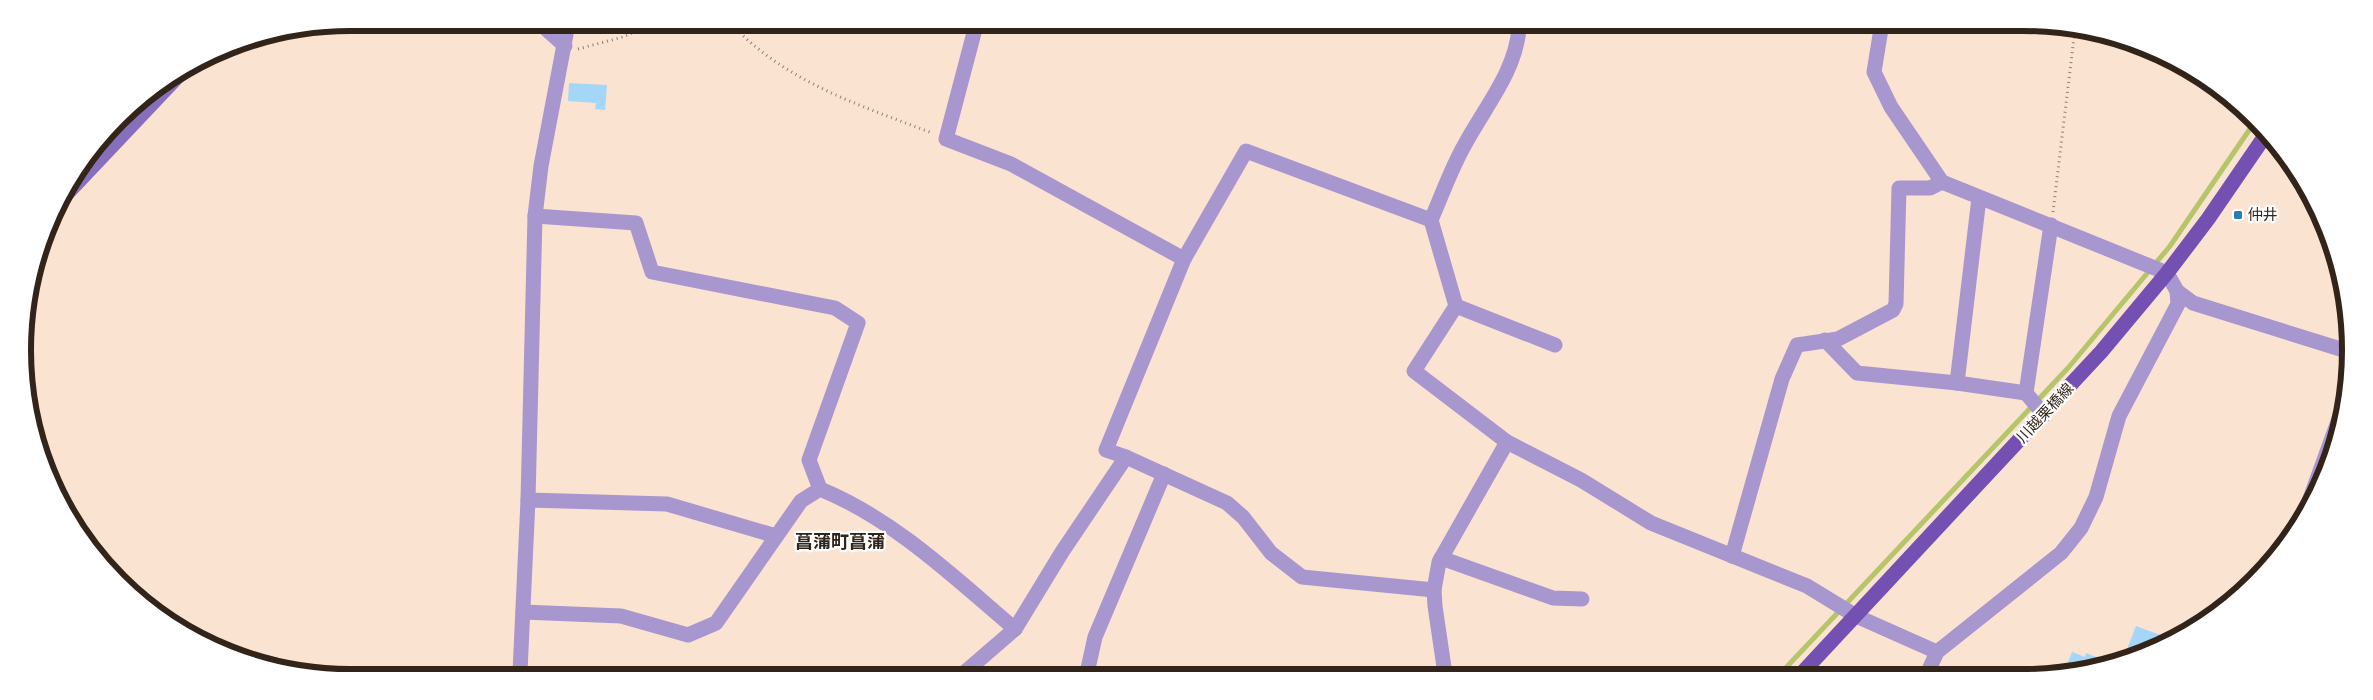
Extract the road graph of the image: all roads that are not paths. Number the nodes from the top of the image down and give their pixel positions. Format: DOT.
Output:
graph roads {
  1 [pos="548,31"];
  2 [pos="567,31"];
  3 [pos="974,31"];
  4 [pos="1519,31"];
  5 [pos="1881,31"];
  6 [pos="565,46"];
  7 [pos="162,92"];
  8 [pos="2263,140"];
  9 [pos="83,177"];
  10 [pos="1942,182"];
  11 [pos="1979,198"];
  12 [pos="535,216"];
  13 [pos="1431,220"];
  14 [pos="2051,225"];
  15 [pos="1184,259"];
  16 [pos="2167,273"];
  17 [pos="2177,291"];
  18 [pos="1456,306"];
  19 [pos="1825,340"];
  20 [pos="1555,345"];
  21 [pos="2342,349"];
  22 [pos="1957,383"];
  23 [pos="2026,393"];
  24 [pos="2044,415"];
  25 [pos="1506,442"];
  26 [pos="1126,457"];
  27 [pos="1164,474"];
  28 [pos="820,489"];
  29 [pos="528,500"];
  30 [pos="776,536"];
  31 [pos="1732,556"];
  32 [pos="1442,558"];
  33 [pos="1434,590"];
  34 [pos="1582,599"];
  35 [pos="523,612"];
  36 [pos="1856,616"];
  37 [pos="1015,628"];
  38 [pos="1937,652"];
  39 [pos="520,669"];
  40 [pos="969,669"];
  41 [pos="1088,669"];
  42 [pos="1444,669"];
  43 [pos="1807,669"];
  44 [pos="1929,669"];
  1 -- 6 [label="street"];
  2 -- 6 [label="street"];
  3 -- 15 [label="street"];
  4 -- 13 [label="street"];
  5 -- 10 [label="street"];
  6 -- 12 [label="street"];
  7 -- 9 [label="street"];
  8 -- 16 [label="main road, 川越栗橋線"];
  10 -- 11 [label="street"];
  10 -- 19 [label="street"];
  11 -- 14 [label="street"];
  11 -- 22 [label="street"];
  12 -- 28 [label="street"];
  12 -- 29 [label="street"];
  13 -- 15 [label="street"];
  13 -- 18 [label="street"];
  14 -- 16 [label="street"];
  14 -- 23 [label="street"];
  15 -- 26 [label="street"];
  16 -- 17 [label="street"];
  16 -- 24 [label="main road, 川越栗橋線"];
  17 -- 21 [label="street"];
  17 -- 38 [label="street"];
  18 -- 20 [label="street"];
  18 -- 25 [label="street"];
  19 -- 22 [label="street"];
  19 -- 31 [label="street"];
  22 -- 23 [label="street"];
  23 -- 24 [label="street"];
  24 -- 36 [label="main road, 川越栗橋線"];
  25 -- 31 [label="street"];
  25 -- 32 [label="street"];
  26 -- 27 [label="street"];
  26 -- 37 [label="street"];
  27 -- 33 [label="street"];
  27 -- 41 [label="street"];
  28 -- 30 [label="street"];
  28 -- 37 [label="street"];
  29 -- 30 [label="street"];
  29 -- 35 [label="street"];
  30 -- 35 [label="street"];
  31 -- 36 [label="street"];
  32 -- 33 [label="street"];
  32 -- 34 [label="street"];
  33 -- 42 [label="street"];
  35 -- 39 [label="street"];
  36 -- 38 [label="street"];
  36 -- 43 [label="main road, 川越栗橋線"];
  37 -- 40 [label="street"];
  38 -- 44 [label="street"];
}
